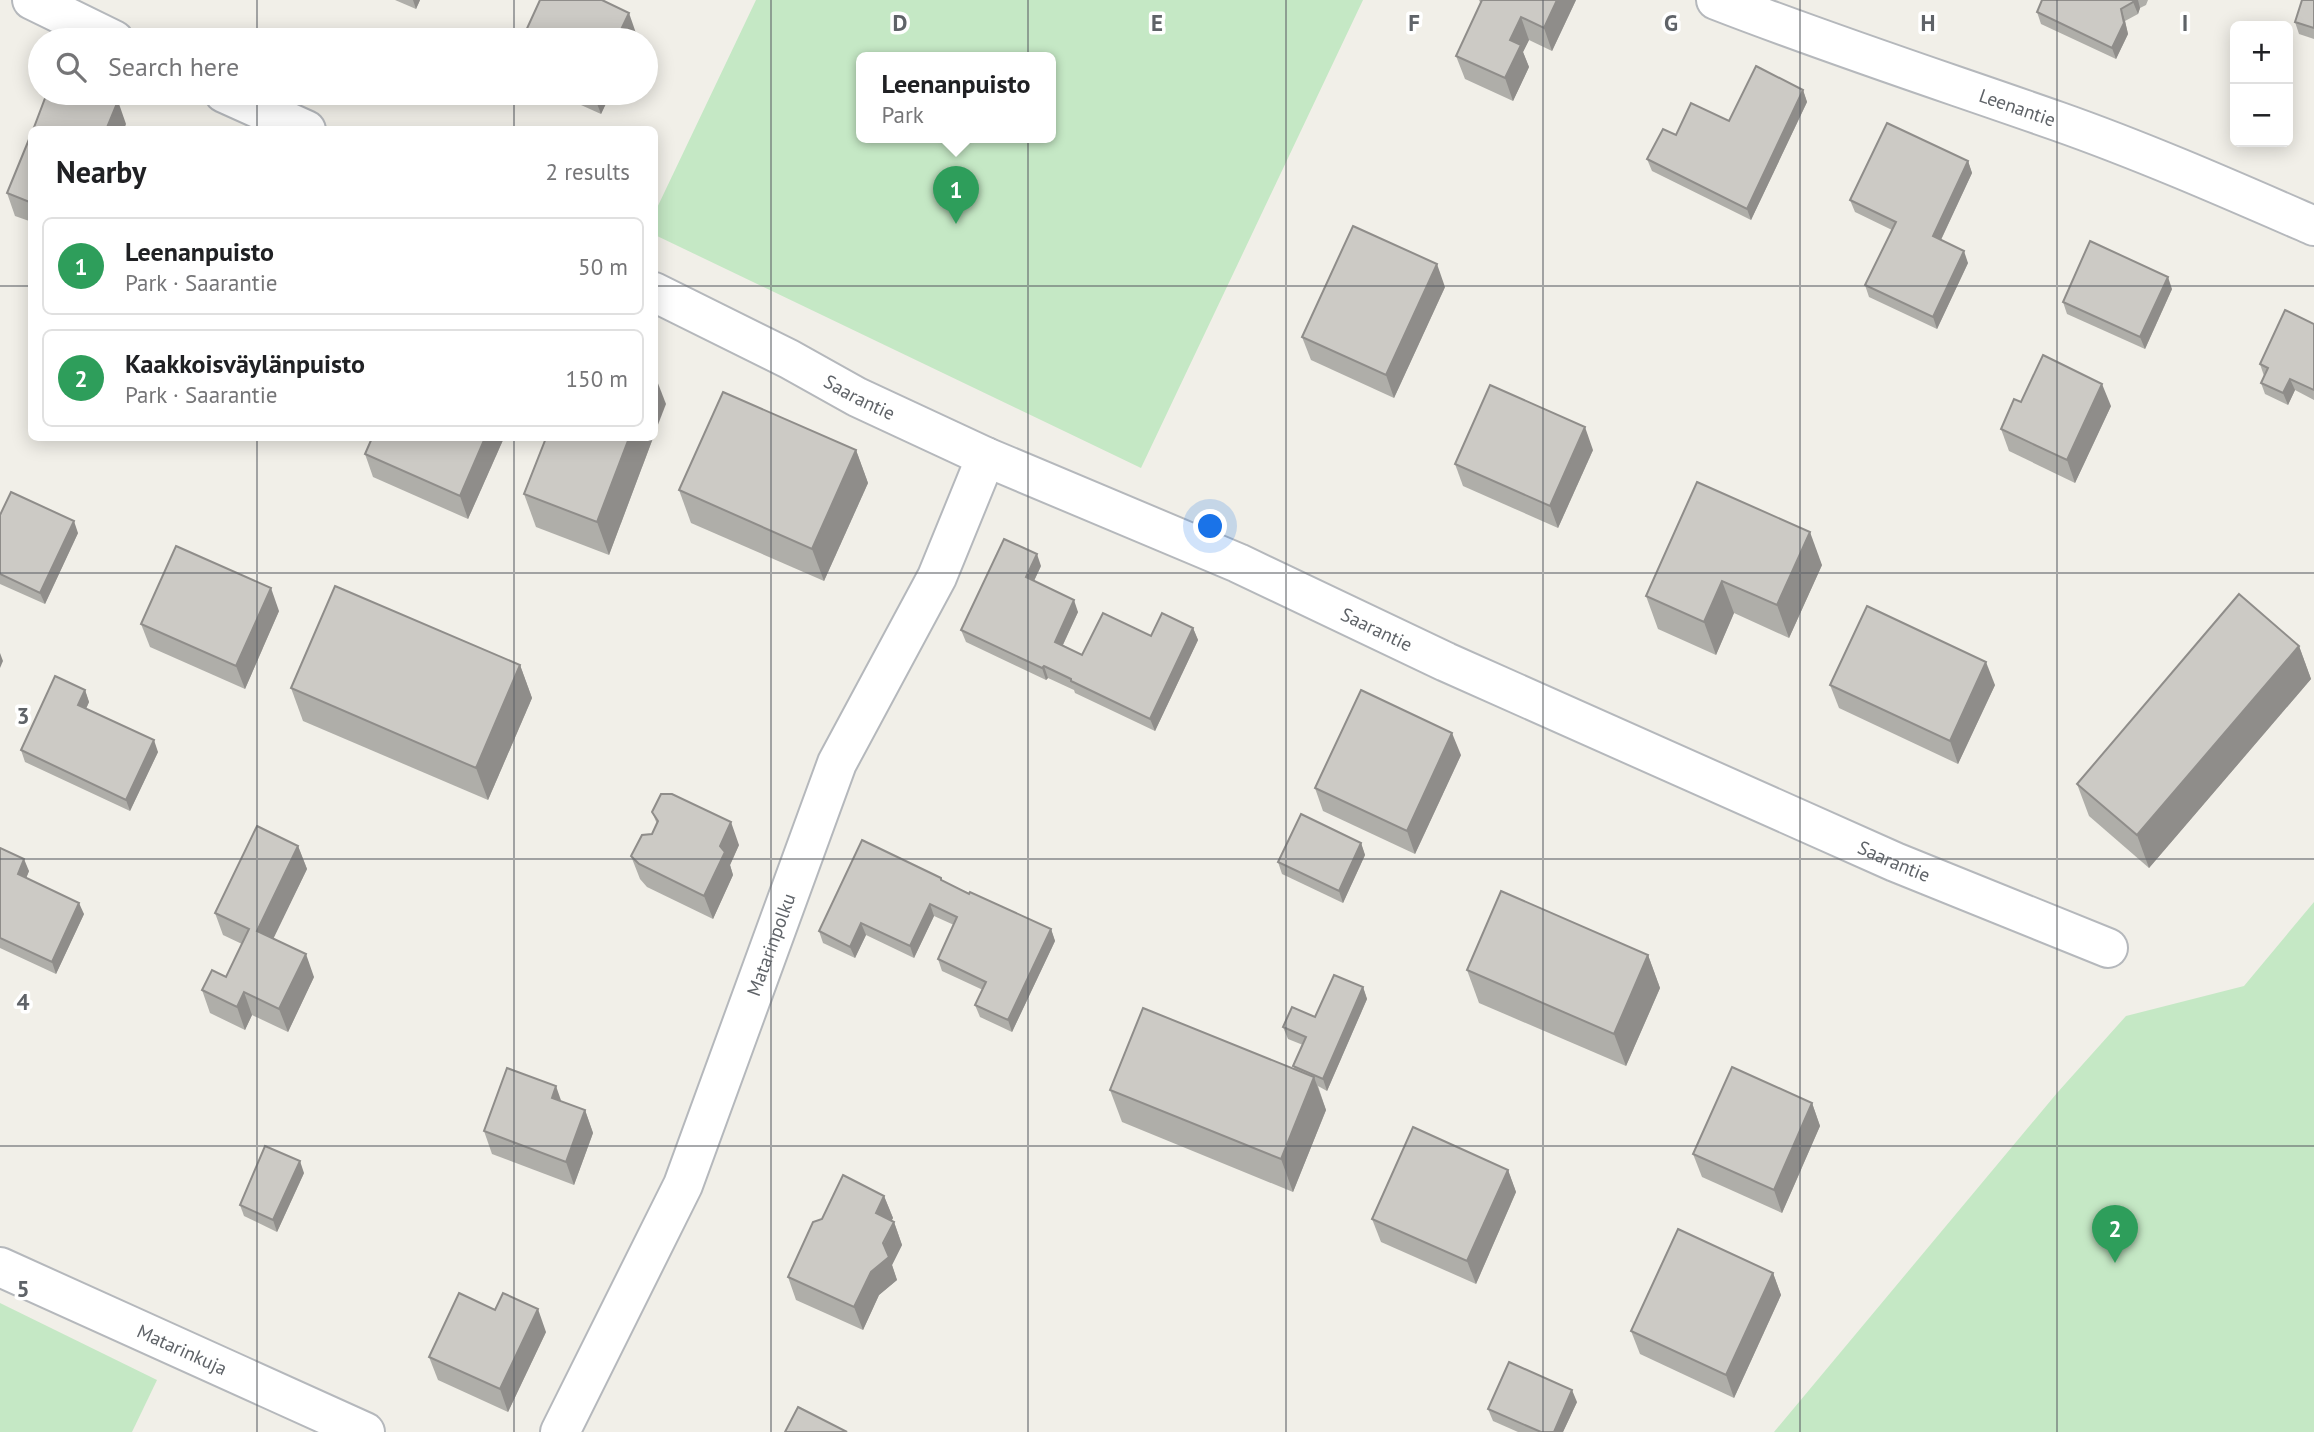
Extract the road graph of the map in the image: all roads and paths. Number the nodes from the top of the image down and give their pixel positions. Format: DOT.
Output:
graph roads {
  1 [pos="32,0"];
  2 [pos="1716,0"];
  3 [pos="89,28"];
  4 [pos="251,105"];
  5 [pos="297,126"];
  6 [pos="2314,226"];
  7 [pos="658,294"];
  8 [pos="986,457"];
  9 [pos="2108,948"];
  10 [pos="0,1267"];
  11 [pos="365,1432"];
  12 [pos="560,1432"];
  1 -- 3 [label="street"];
  2 -- 6 [label="street, Leenantie"];
  4 -- 5 [label="street"];
  7 -- 8 [label="street, Saarantie"];
  8 -- 9 [label="street, Saarantie"];
  8 -- 12 [label="street, Matarinpolku"];
  10 -- 11 [label="street, Matarinkuja"];
}
